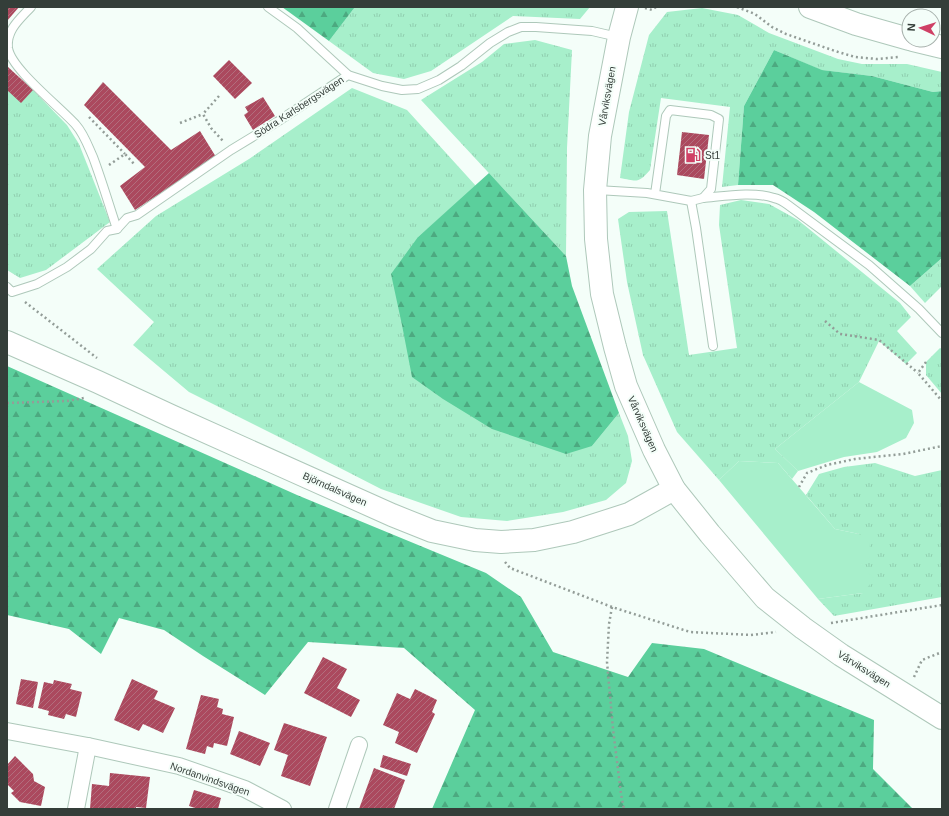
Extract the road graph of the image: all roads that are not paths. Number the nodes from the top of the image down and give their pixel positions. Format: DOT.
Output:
graph roads {
  1 [pos="32,7"];
  2 [pos="268,7"];
  3 [pos="627,7"];
  4 [pos="810,7"];
  5 [pos="618,37"];
  6 [pos="901,46"];
  7 [pos="348,75"];
  8 [pos="595,190"];
  9 [pos="655,194"];
  10 [pos="703,198"];
  11 [pos="691,201"];
  12 [pos="117,229"];
  13 [pos="7,287"];
  14 [pos="942,333"];
  15 [pos="7,342"];
  16 [pos="713,346"];
  17 [pos="674,489"];
  18 [pos="934,713"];
  19 [pos="7,731"];
  20 [pos="359,745"];
  21 [pos="88,746"];
  22 [pos="76,809"];
  23 [pos="284,809"];
  24 [pos="337,809"];
  1 -- 12 [label="lane"];
  2 -- 7 [label="lane"];
  3 -- 5 [label="street, Vårviksvägen"];
  4 -- 6 [label="street"];
  5 -- 7 [label="lane, Södra Karlsbergsvägen"];
  5 -- 8 [label="street, Vårviksvägen"];
  7 -- 12 [label="lane, Södra Karlsbergsvägen"];
  8 -- 9 [label="lane"];
  8 -- 17 [label="street, Vårviksvägen"];
  9 -- 10 [label="lane"];
  9 -- 11 [label="lane"];
  10 -- 11 [label="lane"];
  10 -- 14 [label="lane"];
  11 -- 16 [label="lane"];
  12 -- 13 [label="lane, Södra Karlsbergsvägen"];
  15 -- 17 [label="street, Björndalsvägen"];
  17 -- 18 [label="street, Vårviksvägen"];
  19 -- 21 [label="street, Nordanvindsvägen"];
  20 -- 24 [label="street"];
  21 -- 22 [label="street"];
  21 -- 23 [label="street, Nordanvindsvägen"];
}
